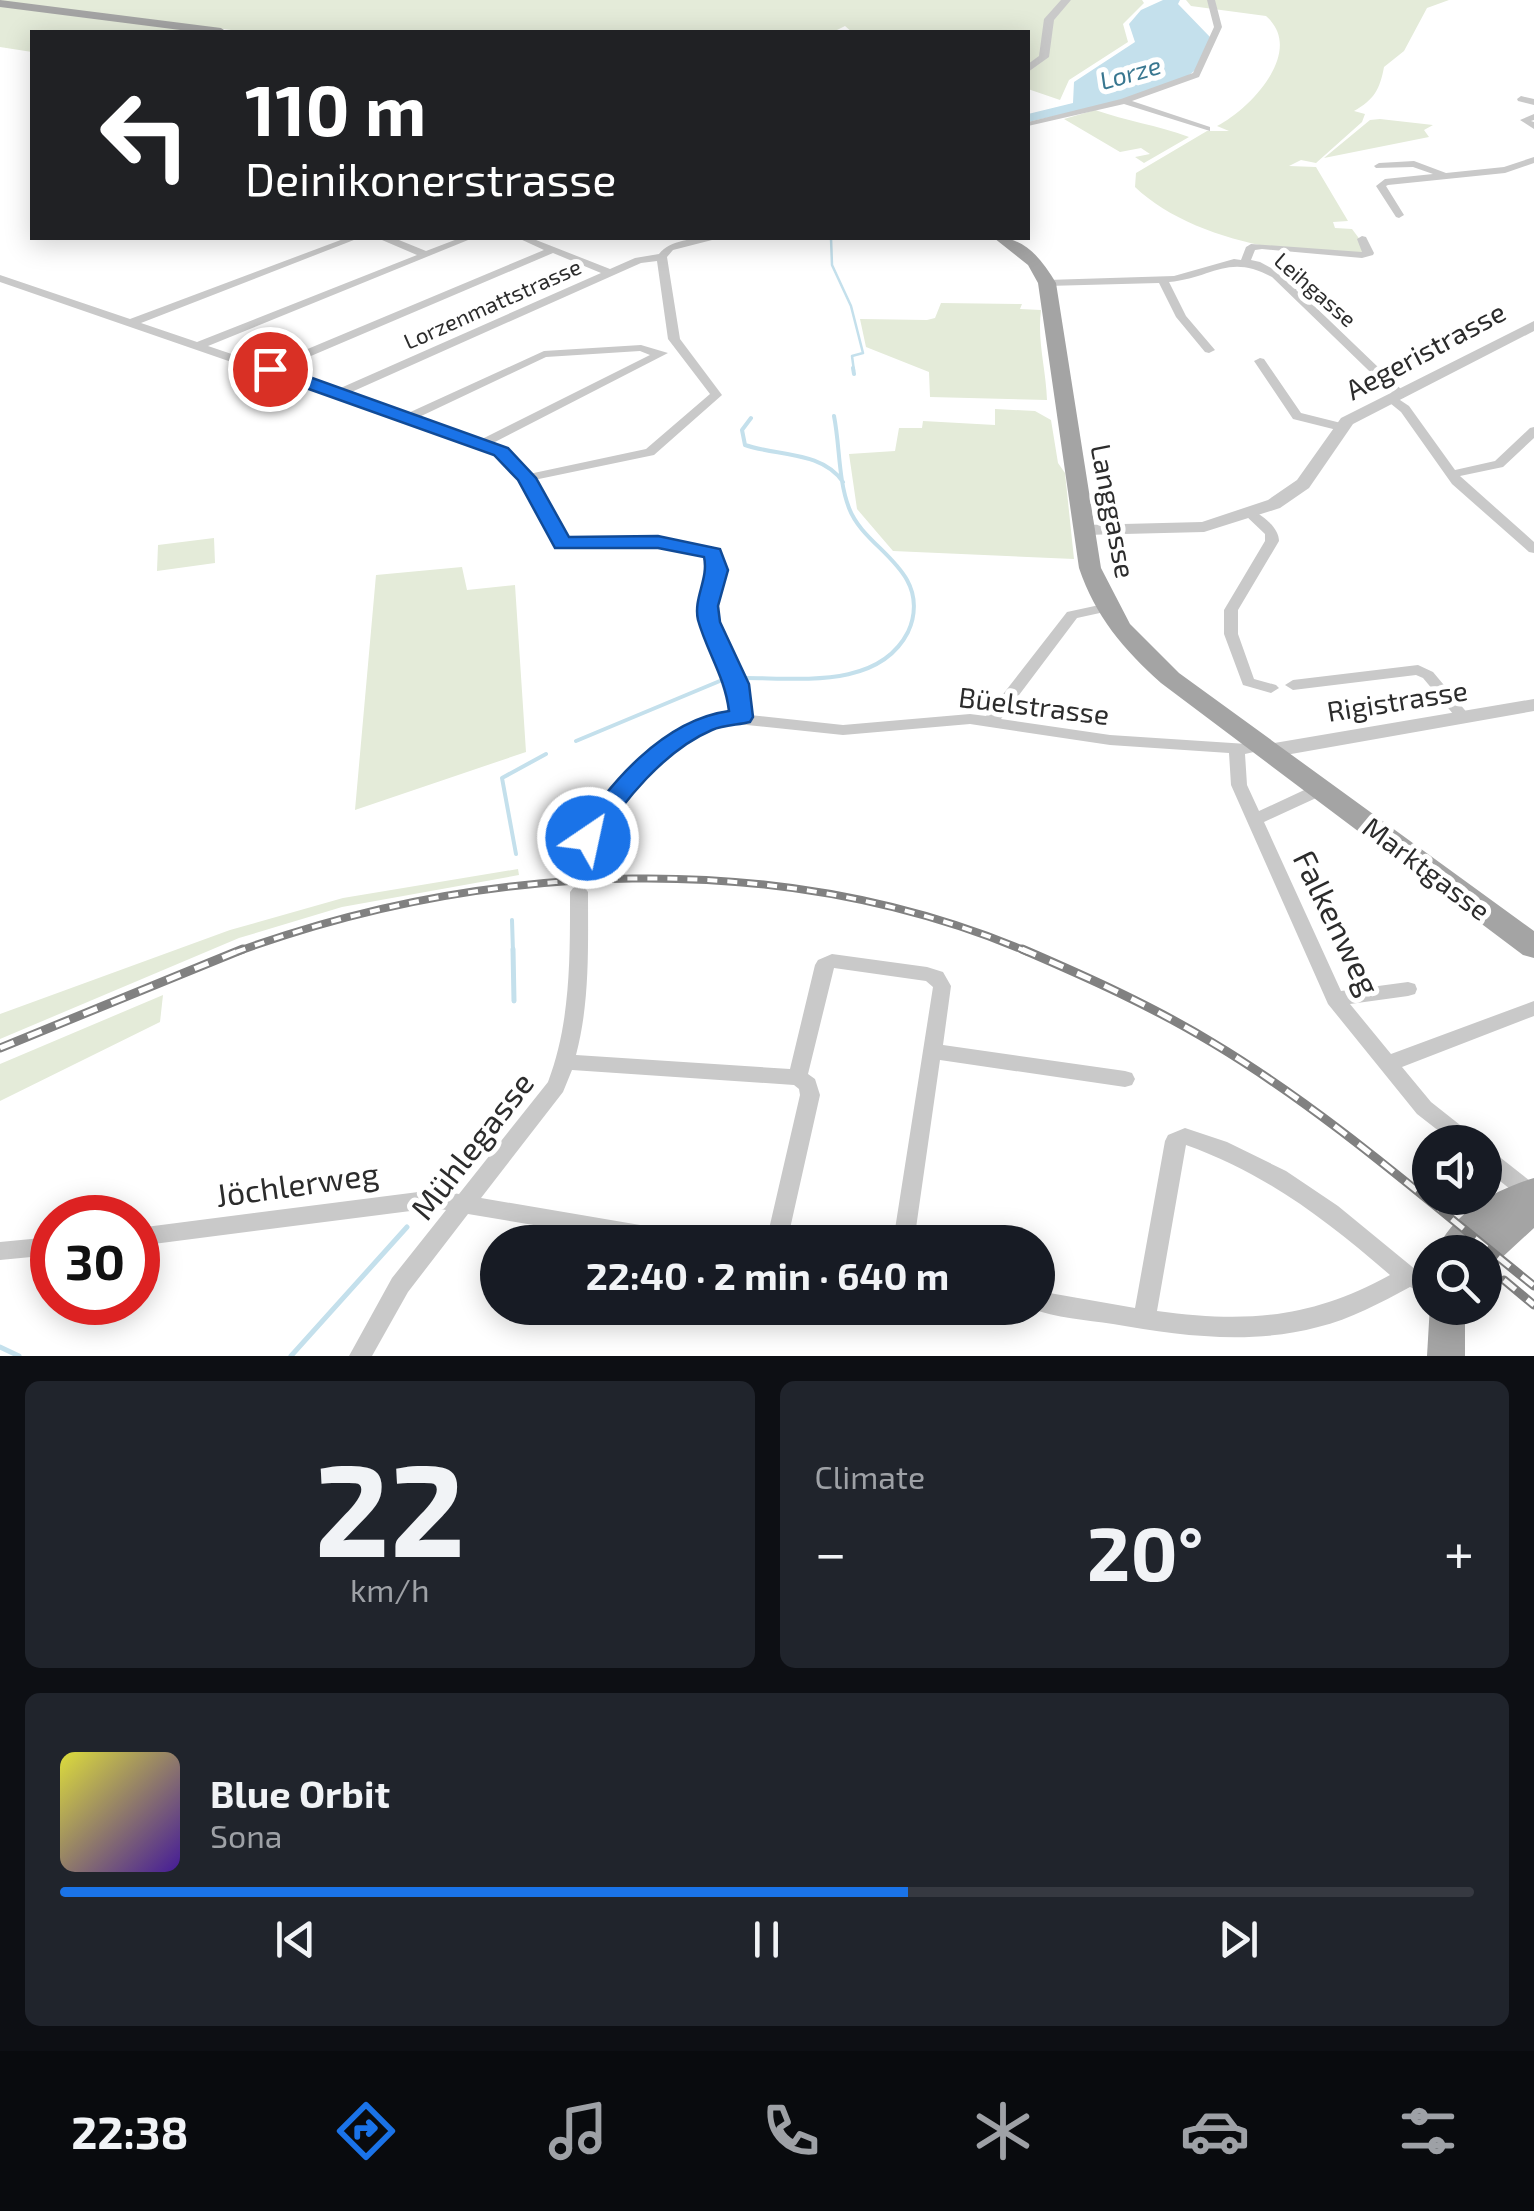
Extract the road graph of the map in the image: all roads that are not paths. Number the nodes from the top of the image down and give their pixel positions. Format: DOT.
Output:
graph roads {
  1 [pos="1066,0"];
  2 [pos="1210,0"];
  3 [pos="0,4"];
  4 [pos="205,30"];
  5 [pos="1030,66"];
  6 [pos="1521,99"];
  7 [pos="1124,101"];
  8 [pos="1534,102"];
  9 [pos="1534,117"];
  10 [pos="1030,124"];
  11 [pos="1534,126"];
  12 [pos="1207,129"];
  13 [pos="1534,160"];
  14 [pos="1379,166"];
  15 [pos="1443,175"];
  16 [pos="1400,215"];
  17 [pos="1362,239"];
  18 [pos="349,240"];
  19 [pos="391,240"];
  20 [pos="463,240"];
  21 [pos="528,240"];
  22 [pos="700,240"];
  23 [pos="1005,240"];
  24 [pos="552,250"];
  25 [pos="425,254"];
  26 [pos="662,257"];
  27 [pos="1245,262"];
  28 [pos="611,273"];
  29 [pos="0,278"];
  30 [pos="1163,280"];
  31 [pos="1047,283"];
  32 [pos="133,322"];
  33 [pos="1534,325"];
  34 [pos="200,344"];
  35 [pos="678,344"];
  36 [pos="1209,350"];
  37 [pos="660,354"];
  38 [pos="1260,361"];
  39 [pos="270,369"];
  40 [pos="340,393"];
  41 [pos="1396,397"];
  42 [pos="410,418"];
  43 [pos="1342,426"];
  44 [pos="1534,430"];
  45 [pos="482,443"];
  46 [pos="1452,474"];
  47 [pos="526,478"];
  48 [pos="1250,514"];
  49 [pos="1084,530"];
  50 [pos="1534,549"];
  51 [pos="1104,608"];
  52 [pos="1294,686"];
  53 [pos="1272,688"];
  54 [pos="1534,704"];
  55 [pos="742,717"];
  56 [pos="1464,718"];
  57 [pos="990,722"];
  58 [pos="1255,748"];
  59 [pos="1320,789"];
  60 [pos="1257,818"];
  61 [pos="1534,947"];
  62 [pos="1408,989"];
  63 [pos="1336,999"];
  64 [pos="1534,1008"];
  65 [pos="932,1051"];
  66 [pos="567,1062"];
  67 [pos="1387,1064"];
  68 [pos="798,1077"];
  69 [pos="1125,1079"];
  70 [pos="1446,1125"];
  71 [pos="1502,1170"];
  72 [pos="1533,1194"];
  73 [pos="465,1205"];
  74 [pos="585,1225"];
  75 [pos="781,1225"];
  76 [pos="905,1225"];
  77 [pos="160,1234"];
  78 [pos="1472,1235"];
  79 [pos="1501,1235"];
  80 [pos="30,1248"];
  81 [pos="0,1251"];
  82 [pos="1412,1275"];
  83 [pos="1412,1284"];
  84 [pos="1055,1305"];
  85 [pos="1144,1320"];
  86 [pos="1447,1325"];
  87 [pos="360,1356"];
  88 [pos="1446,1356"];
  1 -- 5 [label="street"];
  2 -- 7 [label="street"];
  3 -- 4 [label="main road"];
  6 -- 8 [label="street"];
  7 -- 10 [label="street"];
  7 -- 12 [label="street"];
  9 -- 11 [label="street"];
  13 -- 15 [label="street"];
  14 -- 15 [label="street"];
  15 -- 16 [label="street"];
  17 -- 27 [label="street"];
  18 -- 32 [label="street"];
  19 -- 25 [label="street"];
  20 -- 25 [label="street"];
  21 -- 24 [label="street"];
  22 -- 26 [label="street, Lorzenmattstrasse"];
  23 -- 31 [label="main road"];
  24 -- 28 [label="street"];
  24 -- 39 [label="street"];
  25 -- 34 [label="street"];
  26 -- 28 [label="street, Lorzenmattstrasse"];
  26 -- 35 [label="street"];
  27 -- 30 [label="street"];
  27 -- 41 [label="street, Leihgasse"];
  28 -- 40 [label="street, Lorzenmattstrasse"];
  29 -- 32 [label="street"];
  30 -- 31 [label="street"];
  30 -- 36 [label="street"];
  31 -- 49 [label="main road, Langgasse"];
  32 -- 34 [label="street"];
  33 -- 41 [label="street, Aegeristrasse"];
  34 -- 39 [label="street"];
  35 -- 37 [label="street"];
  35 -- 47 [label="street"];
  37 -- 42 [label="street"];
  37 -- 45 [label="street"];
  38 -- 43 [label="street"];
  39 -- 40 [label="street"];
  40 -- 42 [label="street"];
  41 -- 43 [label="street, Aegeristrasse"];
  41 -- 46 [label="street, Leihgasse"];
  42 -- 45 [label="street"];
  43 -- 48 [label="street, Aegeristrasse"];
  44 -- 46 [label="street"];
  45 -- 47 [label="street"];
  46 -- 50 [label="street, Leihgasse"];
  47 -- 55 [label="street"];
  48 -- 49 [label="street, Aegeristrasse"];
  48 -- 53 [label="street"];
  49 -- 51 [label="main road, Langgasse"];
  51 -- 57 [label="street"];
  51 -- 58 [label="main road, Langgasse"];
  52 -- 56 [label="street"];
  54 -- 56 [label="street, Rigistrasse"];
  55 -- 57 [label="street, Büelstrasse"];
  55 -- 66 [label="street, Mühlegasse"];
  56 -- 58 [label="street, Rigistrasse"];
  57 -- 58 [label="street, Büelstrasse"];
  58 -- 59 [label="main road, Marktgasse"];
  58 -- 60 [label="street, Falkenweg"];
  59 -- 60 [label="street"];
  59 -- 61 [label="main road, Marktgasse"];
  60 -- 63 [label="street, Falkenweg"];
  62 -- 63 [label="street"];
  63 -- 67 [label="street, Falkenweg"];
  64 -- 67 [label="street"];
  65 -- 68 [label="street"];
  65 -- 69 [label="street"];
  65 -- 76 [label="street"];
  66 -- 68 [label="street"];
  66 -- 73 [label="street, Mühlegasse"];
  67 -- 70 [label="street, Falkenweg"];
  68 -- 75 [label="street"];
  71 -- 72 [label="street"];
  72 -- 78 [label="main road"];
  72 -- 79 [label="main road"];
  73 -- 74 [label="street, Jöchlerweg"];
  73 -- 77 [label="street, Jöchlerweg"];
  73 -- 87 [label="street, Mühlegasse"];
  80 -- 81 [label="street"];
  82 -- 85 [label="street"];
  83 -- 85 [label="street"];
  84 -- 85 [label="street"];
  86 -- 88 [label="main road"];
}
